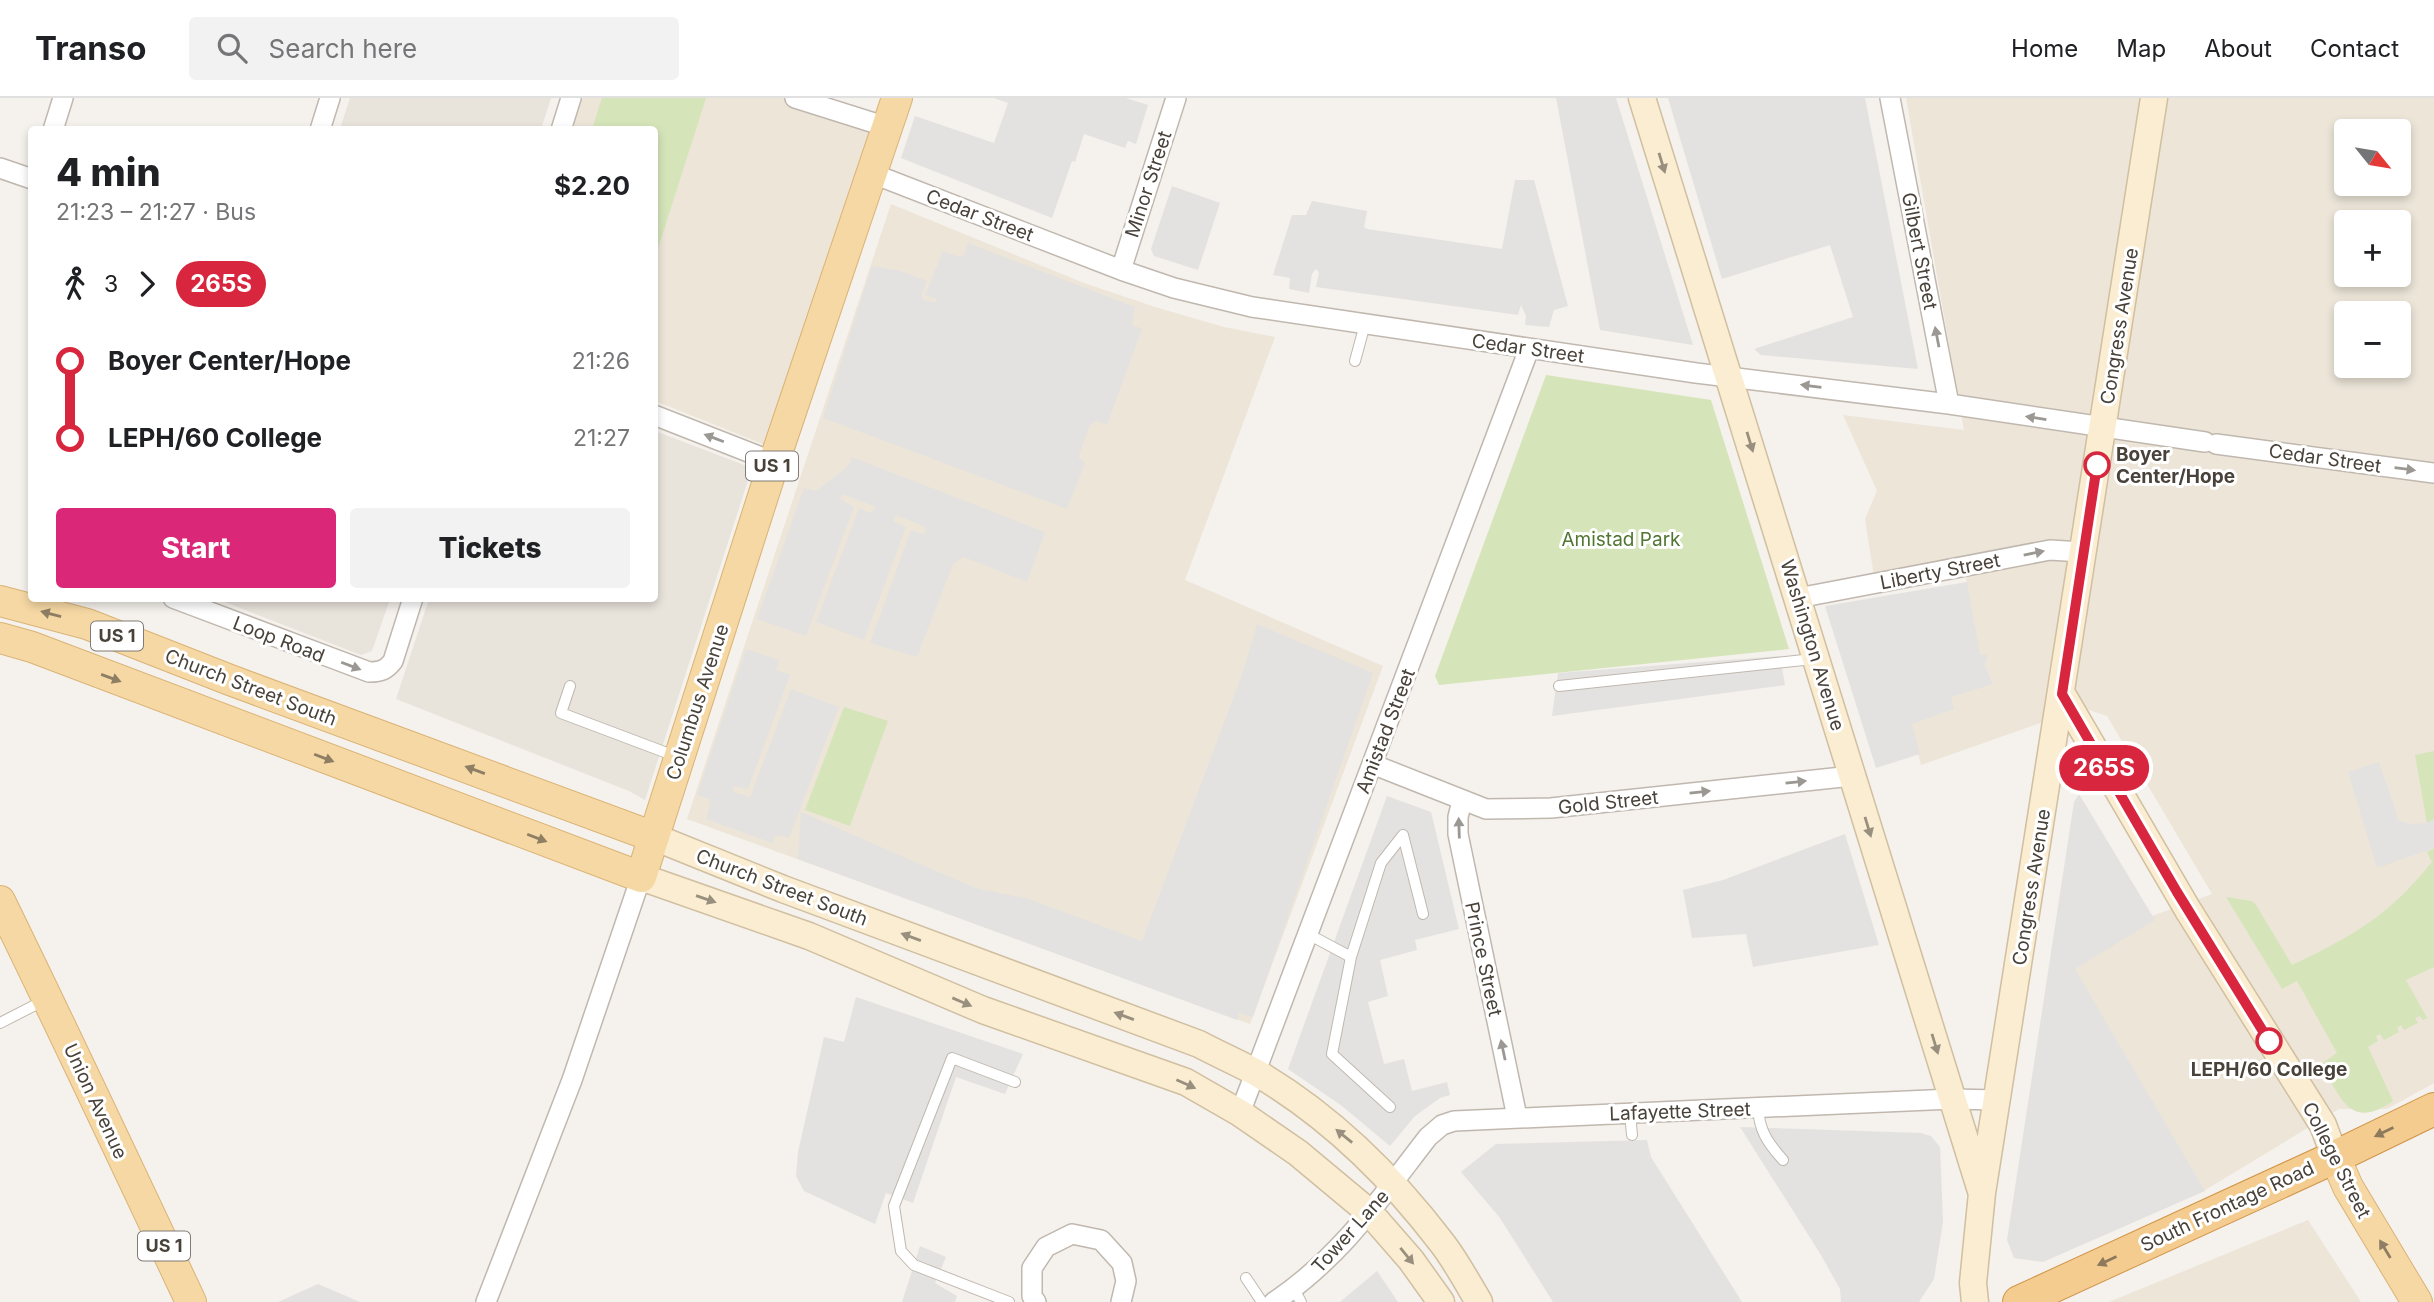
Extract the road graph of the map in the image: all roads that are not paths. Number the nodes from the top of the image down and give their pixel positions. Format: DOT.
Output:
graph roads {
  1 [pos="63,98"];
  2 [pos="330,98"];
  3 [pos="571,98"];
  4 [pos="795,98"];
  5 [pos="897,98"];
  6 [pos="1176,98"];
  7 [pos="1642,98"];
  8 [pos="1890,98"];
  9 [pos="2154,98"];
  10 [pos="53,126"];
  11 [pos="321,126"];
  12 [pos="562,126"];
  13 [pos="887,127"];
  14 [pos="0,168"];
  15 [pos="871,173"];
  16 [pos="28,178"];
  17 [pos="1121,270"];
  18 [pos="1364,324"];
  19 [pos="1529,349"];
  20 [pos="1354,360"];
  21 [pos="1730,376"];
  22 [pos="1949,404"];
  23 [pos="658,417"];
  24 [pos="2103,428"];
  25 [pos="774,462"];
  26 [pos="2434,473"];
  27 [pos="2082,552"];
  28 [pos="1798,598"];
  29 [pos="0,601"];
  30 [pos="184,602"];
  31 [pos="413,602"];
  32 [pos="0,638"];
  33 [pos="0,651"];
  34 [pos="47,654"];
  35 [pos="1816,658"];
  36 [pos="570,686"];
  37 [pos="1559,686"];
  38 [pos="2062,694"];
  39 [pos="678,758"];
  40 [pos="1372,764"];
  41 [pos="1852,776"];
  42 [pos="1462,801"];
  43 [pos="654,837"];
  44 [pos="641,877"];
  45 [pos="0,901"];
  46 [pos="1423,914"];
  47 [pos="1308,934"];
  48 [pos="1351,957"];
  49 [pos="48,999"];
  50 [pos="0,1023"];
  51 [pos="1154,1028"];
  52 [pos="1099,1053"];
  53 [pos="1256,1073"];
  54 [pos="1015,1082"];
  55 [pos="1952,1098"];
  56 [pos="1997,1100"];
  57 [pos="1390,1107"];
  58 [pos="1758,1107"];
  59 [pos="2434,1108"];
  60 [pos="1630,1112"];
  61 [pos="1240,1113"];
  62 [pos="1517,1117"];
  63 [pos="1632,1135"];
  64 [pos="2335,1157"];
  65 [pos="1783,1160"];
  66 [pos="1392,1184"];
  67 [pos="1982,1193"];
  68 [pos="1370,1213"];
  69 [pos="1246,1278"];
  70 [pos="1297,1295"];
  71 [pos="191,1302"];
  72 [pos="486,1302"];
  73 [pos="1009,1302"];
  74 [pos="1036,1302"];
  75 [pos="1121,1302"];
  76 [pos="1262,1302"];
  77 [pos="1275,1302"];
  78 [pos="1441,1302"];
  79 [pos="1479,1302"];
  80 [pos="1975,1302"];
  81 [pos="2019,1302"];
  82 [pos="2417,1302"];
  1 -- 10 [label="street"];
  2 -- 11 [label="street"];
  3 -- 12 [label="street"];
  4 -- 13 [label="street"];
  5 -- 13 [label="main road, Columbus Avenue / US 1"];
  6 -- 17 [label="street, Minor Street"];
  7 -- 21 [label="main road, Washington Avenue, one-way"];
  22 -- 8 [label="street, Gilbert Street, one-way"];
  9 -- 24 [label="main road, Congress Avenue"];
  13 -- 15 [label="main road, Columbus Avenue / US 1"];
  14 -- 16 [label="street"];
  15 -- 17 [label="street, Cedar Street"];
  15 -- 25 [label="main road, Columbus Avenue / US 1"];
  17 -- 18 [label="street, Cedar Street"];
  18 -- 19 [label="street, Cedar Street"];
  18 -- 20 [label="lane"];
  19 -- 21 [label="street, Cedar Street"];
  19 -- 40 [label="street, Amistad Street"];
  22 -- 21 [label="street, Cedar Street, one-way"];
  21 -- 28 [label="main road, Washington Avenue, one-way"];
  24 -- 22 [label="street, Cedar Street, one-way"];
  25 -- 23 [label="street, one-way"];
  24 -- 26 [label="street, Cedar Street, one-way"];
  24 -- 27 [label="main road, Congress Avenue"];
  25 -- 39 [label="main road, Columbus Avenue / US 1"];
  28 -- 27 [label="street, Liberty Street, one-way"];
  27 -- 38 [label="main road, Congress Avenue"];
  28 -- 35 [label="main road, Washington Avenue"];
  43 -- 29 [label="main road, Church Street South / US 1, one-way"];
  30 -- 31 [label="street, Loop Road, one-way"];
  32 -- 34 [label="main road, Church Street South"];
  33 -- 34 [label="main road, US 1"];
  34 -- 44 [label="main road, Church Street South / US 1, one-way"];
  35 -- 37 [label="lane"];
  35 -- 41 [label="main road, Washington Avenue"];
  36 -- 39 [label="lane"];
  38 -- 56 [label="main road, Congress Avenue"];
  38 -- 64 [label="main road, College Street"];
  39 -- 43 [label="main road, Columbus Avenue / US 1"];
  40 -- 42 [label="street, Gold Street"];
  40 -- 47 [label="street, Amistad Street"];
  42 -- 41 [label="street, Gold Street, one-way"];
  41 -- 55 [label="main road, Washington Avenue, one-way"];
  62 -- 42 [label="street, Prince Street, one-way"];
  43 -- 44 [label="main road, Columbus Avenue / US 1"];
  51 -- 43 [label="main road, Church Street South, one-way"];
  44 -- 52 [label="main road, Church Street South, one-way"];
  44 -- 72 [label="street, Columbus Avenue"];
  45 -- 49 [label="main road, Union Avenue / US 1"];
  46 -- 48 [label="lane"];
  47 -- 48 [label="lane"];
  47 -- 53 [label="street, Amistad Street"];
  48 -- 57 [label="lane"];
  49 -- 50 [label="lane"];
  49 -- 71 [label="main road, Union Avenue / US 1"];
  51 -- 52 [label="main road"];
  51 -- 53 [label="main road, Church Street South"];
  52 -- 61 [label="main road, Church Street South, one-way"];
  53 -- 61 [label="street, Amistad Street"];
  66 -- 53 [label="main road, Church Street South, one-way"];
  54 -- 73 [label="lane"];
  55 -- 56 [label="street, Lafayette Street"];
  55 -- 58 [label="street, Lafayette Street"];
  55 -- 67 [label="main road, Washington Avenue"];
  56 -- 67 [label="main road, Congress Avenue"];
  58 -- 60 [label="street, Lafayette Street"];
  58 -- 65 [label="lane"];
  59 -- 64 [label="highway, South Frontage Road, one-way"];
  60 -- 62 [label="street, Lafayette Street"];
  60 -- 63 [label="lane"];
  61 -- 68 [label="main road, Church Street South"];
  62 -- 66 [label="street, Lafayette Street"];
  64 -- 81 [label="highway, South Frontage Road, one-way"];
  82 -- 64 [label="main road, College Street, one-way"];
  66 -- 68 [label="street, Tower Lane"];
  66 -- 79 [label="main road, Church Street South"];
  67 -- 80 [label="main road, Congress Avenue"];
  68 -- 70 [label="street, Tower Lane"];
  68 -- 78 [label="main road, Church Street South, one-way"];
  69 -- 76 [label="lane"];
  70 -- 77 [label="street, Tower Lane"];
  74 -- 75 [label="street"];
}
